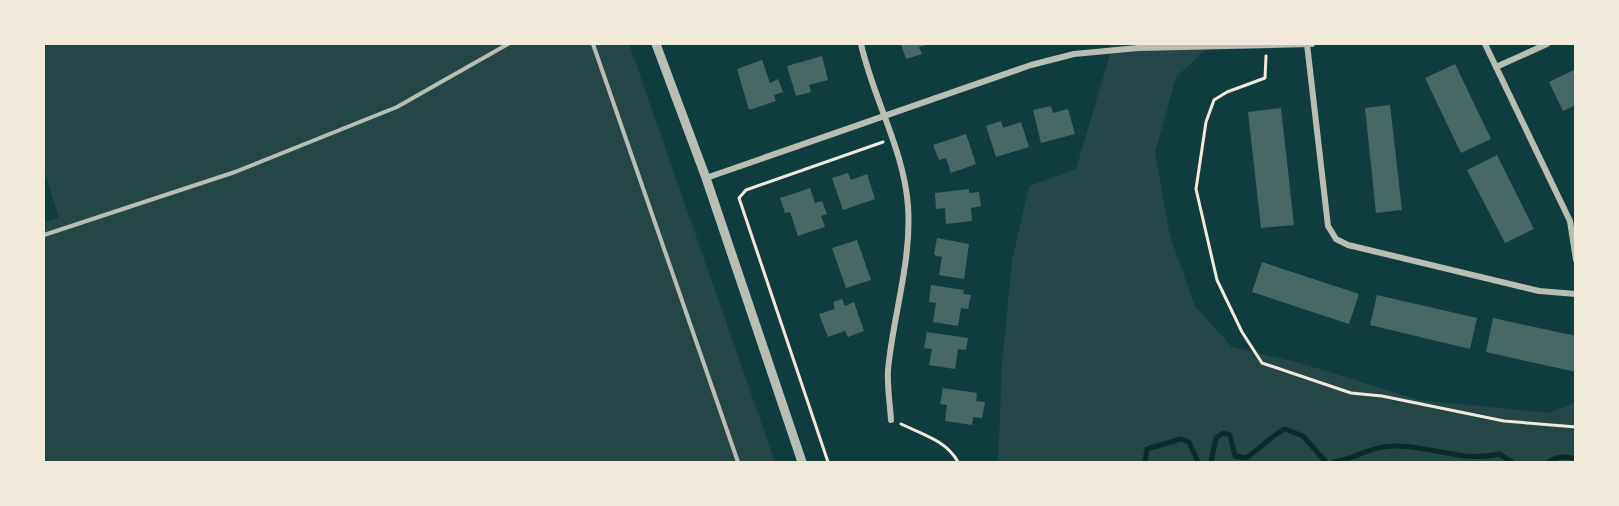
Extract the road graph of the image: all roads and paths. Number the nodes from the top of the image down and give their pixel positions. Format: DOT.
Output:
graph roads {
  1 [pos="508,44"];
  2 [pos="592,44"];
  3 [pos="656,44"];
  4 [pos="861,44"];
  5 [pos="1307,44"];
  6 [pos="1312,44"];
  7 [pos="1485,44"];
  8 [pos="1547,44"];
  9 [pos="1266,45"];
  10 [pos="1496,68"];
  11 [pos="883,116"];
  12 [pos="891,139"];
  13 [pos="706,178"];
  14 [pos="44,236"];
  15 [pos="1575,260"];
  16 [pos="1575,294"];
  17 [pos="891,420"];
  18 [pos="1575,427"];
  19 [pos="738,462"];
  20 [pos="802,462"];
  21 [pos="828,462"];
  22 [pos="958,462"];
  1 -- 14 [label="lane"];
  2 -- 19 [label="lane"];
  3 -- 13 [label="street"];
  4 -- 11 [label="street"];
  5 -- 6 [label="street"];
  5 -- 9 [label="street"];
  5 -- 16 [label="street"];
  7 -- 10 [label="street"];
  8 -- 10 [label="street"];
  9 -- 11 [label="street"];
  9 -- 18 [label="path"];
  10 -- 15 [label="street"];
  11 -- 12 [label="street"];
  11 -- 13 [label="street"];
  12 -- 17 [label="street"];
  12 -- 21 [label="path"];
  13 -- 20 [label="street"];
  17 -- 22 [label="path"];
}
